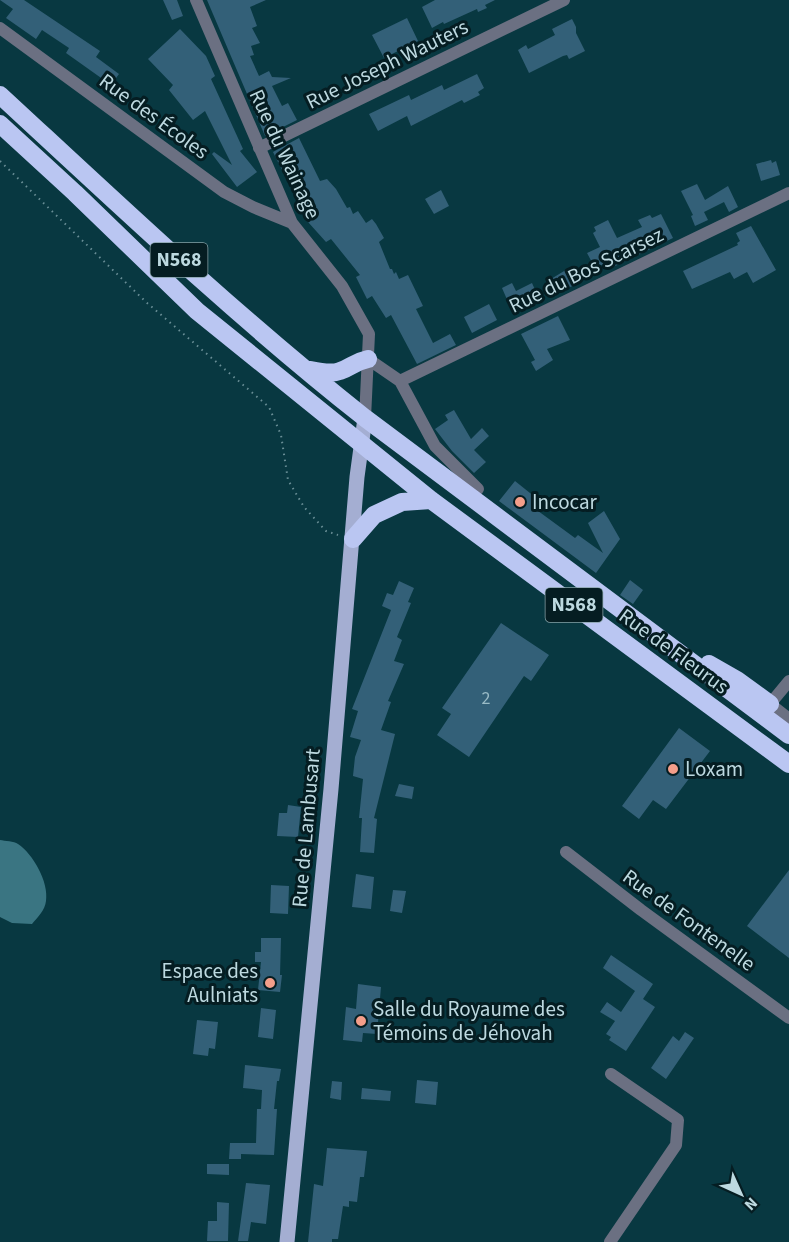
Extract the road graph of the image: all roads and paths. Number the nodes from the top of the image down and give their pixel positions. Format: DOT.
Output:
graph roads {
  1 [pos="196,0"];
  2 [pos="564,0"];
  3 [pos="0,28"];
  4 [pos="0,95"];
  5 [pos="0,124"];
  6 [pos="260,148"];
  7 [pos="0,161"];
  8 [pos="789,193"];
  9 [pos="292,223"];
  10 [pos="368,359"];
  11 [pos="301,368"];
  12 [pos="400,381"];
  13 [pos="365,418"];
  14 [pos="361,444"];
  15 [pos="478,489"];
  16 [pos="431,500"];
  17 [pos="352,539"];
  18 [pos="688,661"];
  19 [pos="789,681"];
  20 [pos="770,704"];
  21 [pos="789,719"];
  22 [pos="789,735"];
  23 [pos="789,764"];
  24 [pos="566,852"];
  25 [pos="789,1018"];
  26 [pos="611,1074"];
  27 [pos="287,1242"];
  28 [pos="610,1242"];
  1 -- 6 [label="street, Rue du Wainage"];
  2 -- 6 [label="street, Rue Joseph Wauters"];
  3 -- 9 [label="street, Rue des Écoles"];
  4 -- 11 [label="highway, N568"];
  5 -- 14 [label="highway, N568"];
  6 -- 9 [label="street, Rue du Wainage"];
  7 -- 17 [label="path"];
  8 -- 12 [label="street, Rue du Bos Scarsez"];
  9 -- 10 [label="street, Rue du Wainage"];
  10 -- 11 [label="highway"];
  10 -- 12 [label="street"];
  10 -- 13 [label="street, Rue du Wainage"];
  11 -- 13 [label="highway, N568"];
  12 -- 15 [label="street"];
  13 -- 14 [label="main road, Rue de Lambusart"];
  13 -- 18 [label="highway, Rue de Fleurus / N568"];
  14 -- 16 [label="highway, Rue de Fleurus / N568"];
  14 -- 17 [label="main road, Rue de Lambusart"];
  16 -- 17 [label="highway"];
  16 -- 23 [label="highway, Rue de Fleurus / N568"];
  17 -- 27 [label="main road, Rue de Lambusart"];
  18 -- 20 [label="highway"];
  18 -- 22 [label="highway, Rue de Fleurus / N568"];
  19 -- 20 [label="street"];
  20 -- 21 [label="street"];
  24 -- 25 [label="street, Rue de Fontenelle"];
  26 -- 28 [label="street"];
}
